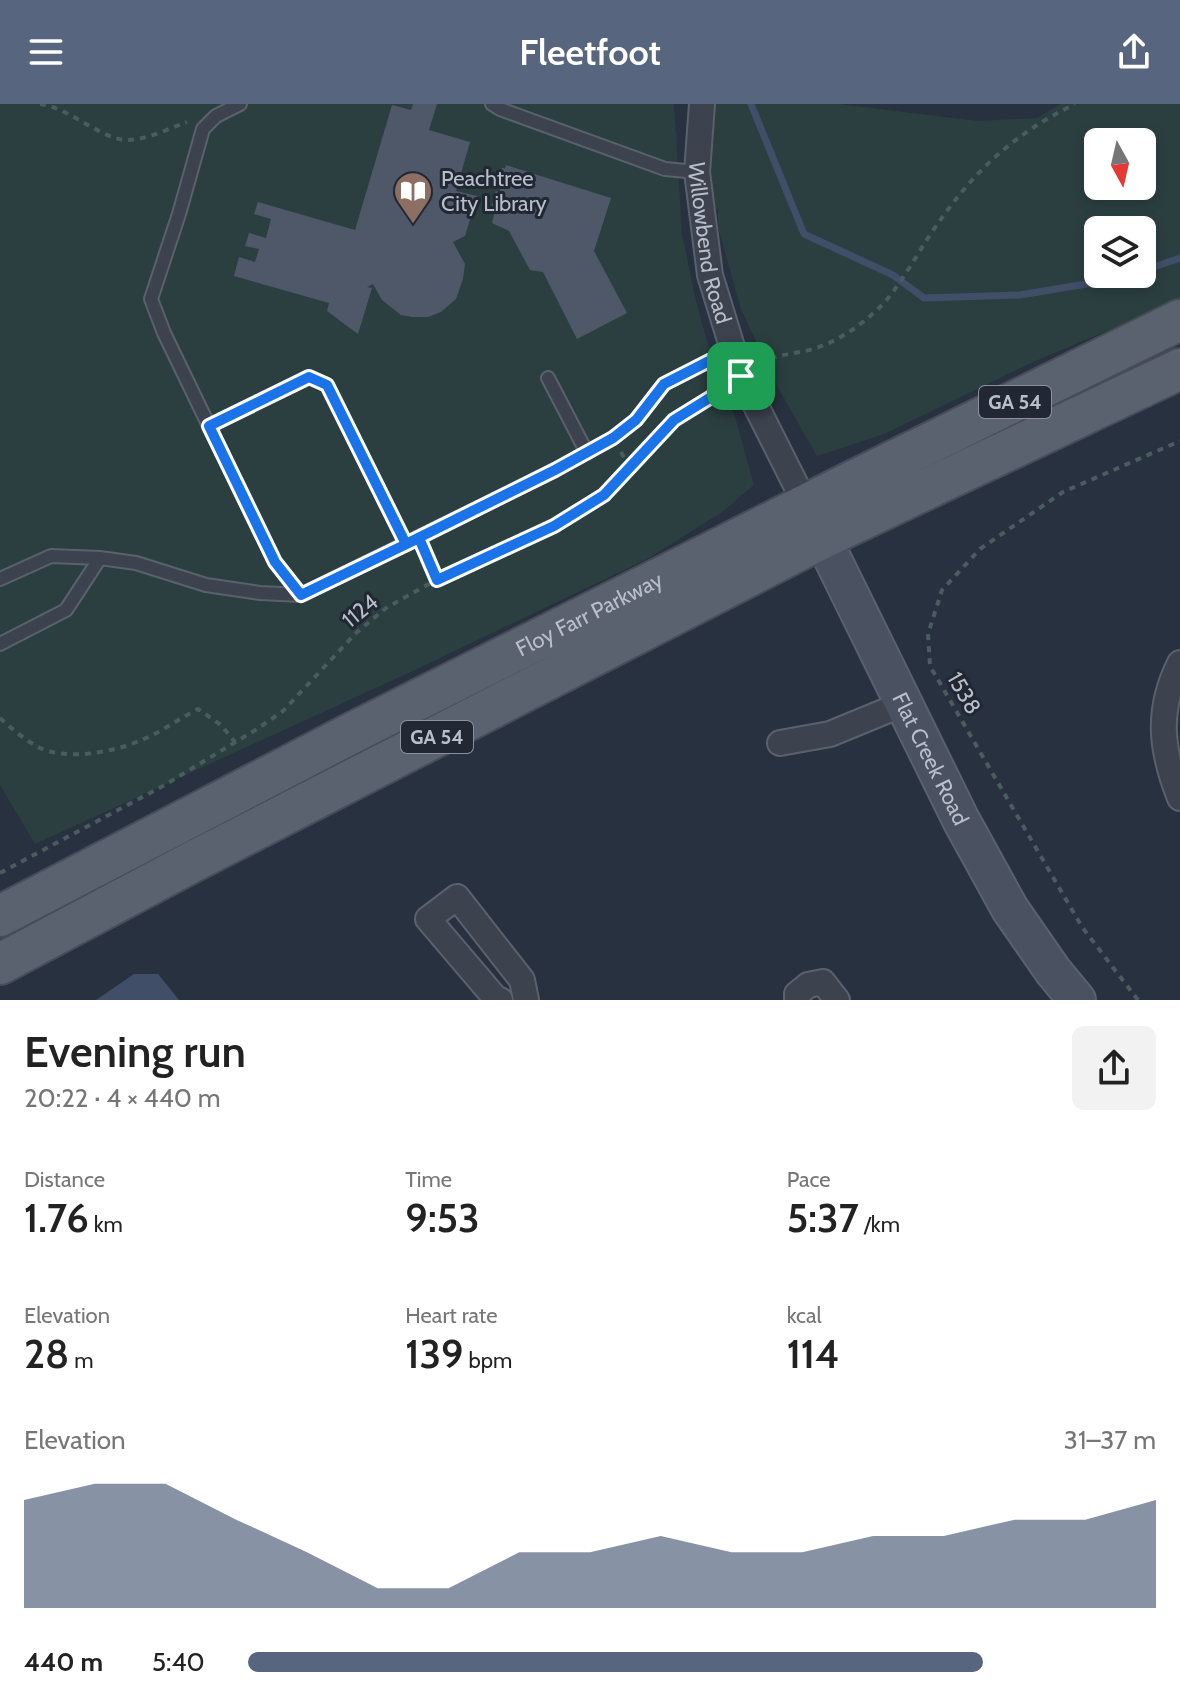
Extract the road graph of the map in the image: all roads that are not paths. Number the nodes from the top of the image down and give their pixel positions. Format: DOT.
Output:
graph roads {
  1 [pos="240,104"];
  2 [pos="492,104"];
  3 [pos="702,104"];
  4 [pos="697,172"];
  5 [pos="1180,320"];
  6 [pos="738,365"];
  7 [pos="1180,369"];
  8 [pos="548,378"];
  9 [pos="209,426"];
  10 [pos="587,453"];
  11 [pos="814,522"];
  12 [pos="406,544"];
  13 [pos="100,558"];
  14 [pos="0,579"];
  15 [pos="301,595"];
  16 [pos="0,644"];
  17 [pos="1180,663"];
  18 [pos="903,704"];
  19 [pos="780,743"];
  20 [pos="1180,798"];
  21 [pos="0,916"];
  22 [pos="0,964"];
  23 [pos="500,1000"];
  24 [pos="526,1000"];
  25 [pos="797,1000"];
  26 [pos="837,1000"];
  27 [pos="1077,1000"];
  1 -- 9 [label="lane"];
  2 -- 4 [label="lane"];
  3 -- 4 [label="street, Willowbend Road"];
  4 -- 6 [label="street, Willowbend Road"];
  5 -- 11 [label="main road, Floy Farr Parkway / GA 54"];
  6 -- 10 [label="lane"];
  6 -- 11 [label="street, Willowbend Road"];
  7 -- 11 [label="main road, Floy Farr Parkway / GA 54"];
  8 -- 10 [label="lane"];
  9 -- 12 [label="lane"];
  9 -- 15 [label="lane"];
  10 -- 12 [label="lane"];
  11 -- 18 [label="street, Flat Creek Road"];
  11 -- 21 [label="main road, Floy Farr Parkway / GA 54"];
  11 -- 22 [label="main road, Floy Farr Parkway / GA 54"];
  12 -- 15 [label="lane"];
  13 -- 14 [label="lane"];
  13 -- 15 [label="lane"];
  13 -- 16 [label="lane"];
  17 -- 20 [label="street"];
  18 -- 19 [label="street"];
  18 -- 27 [label="street, Flat Creek Road"];
  23 -- 24 [label="street"];
  25 -- 26 [label="street"];
}
